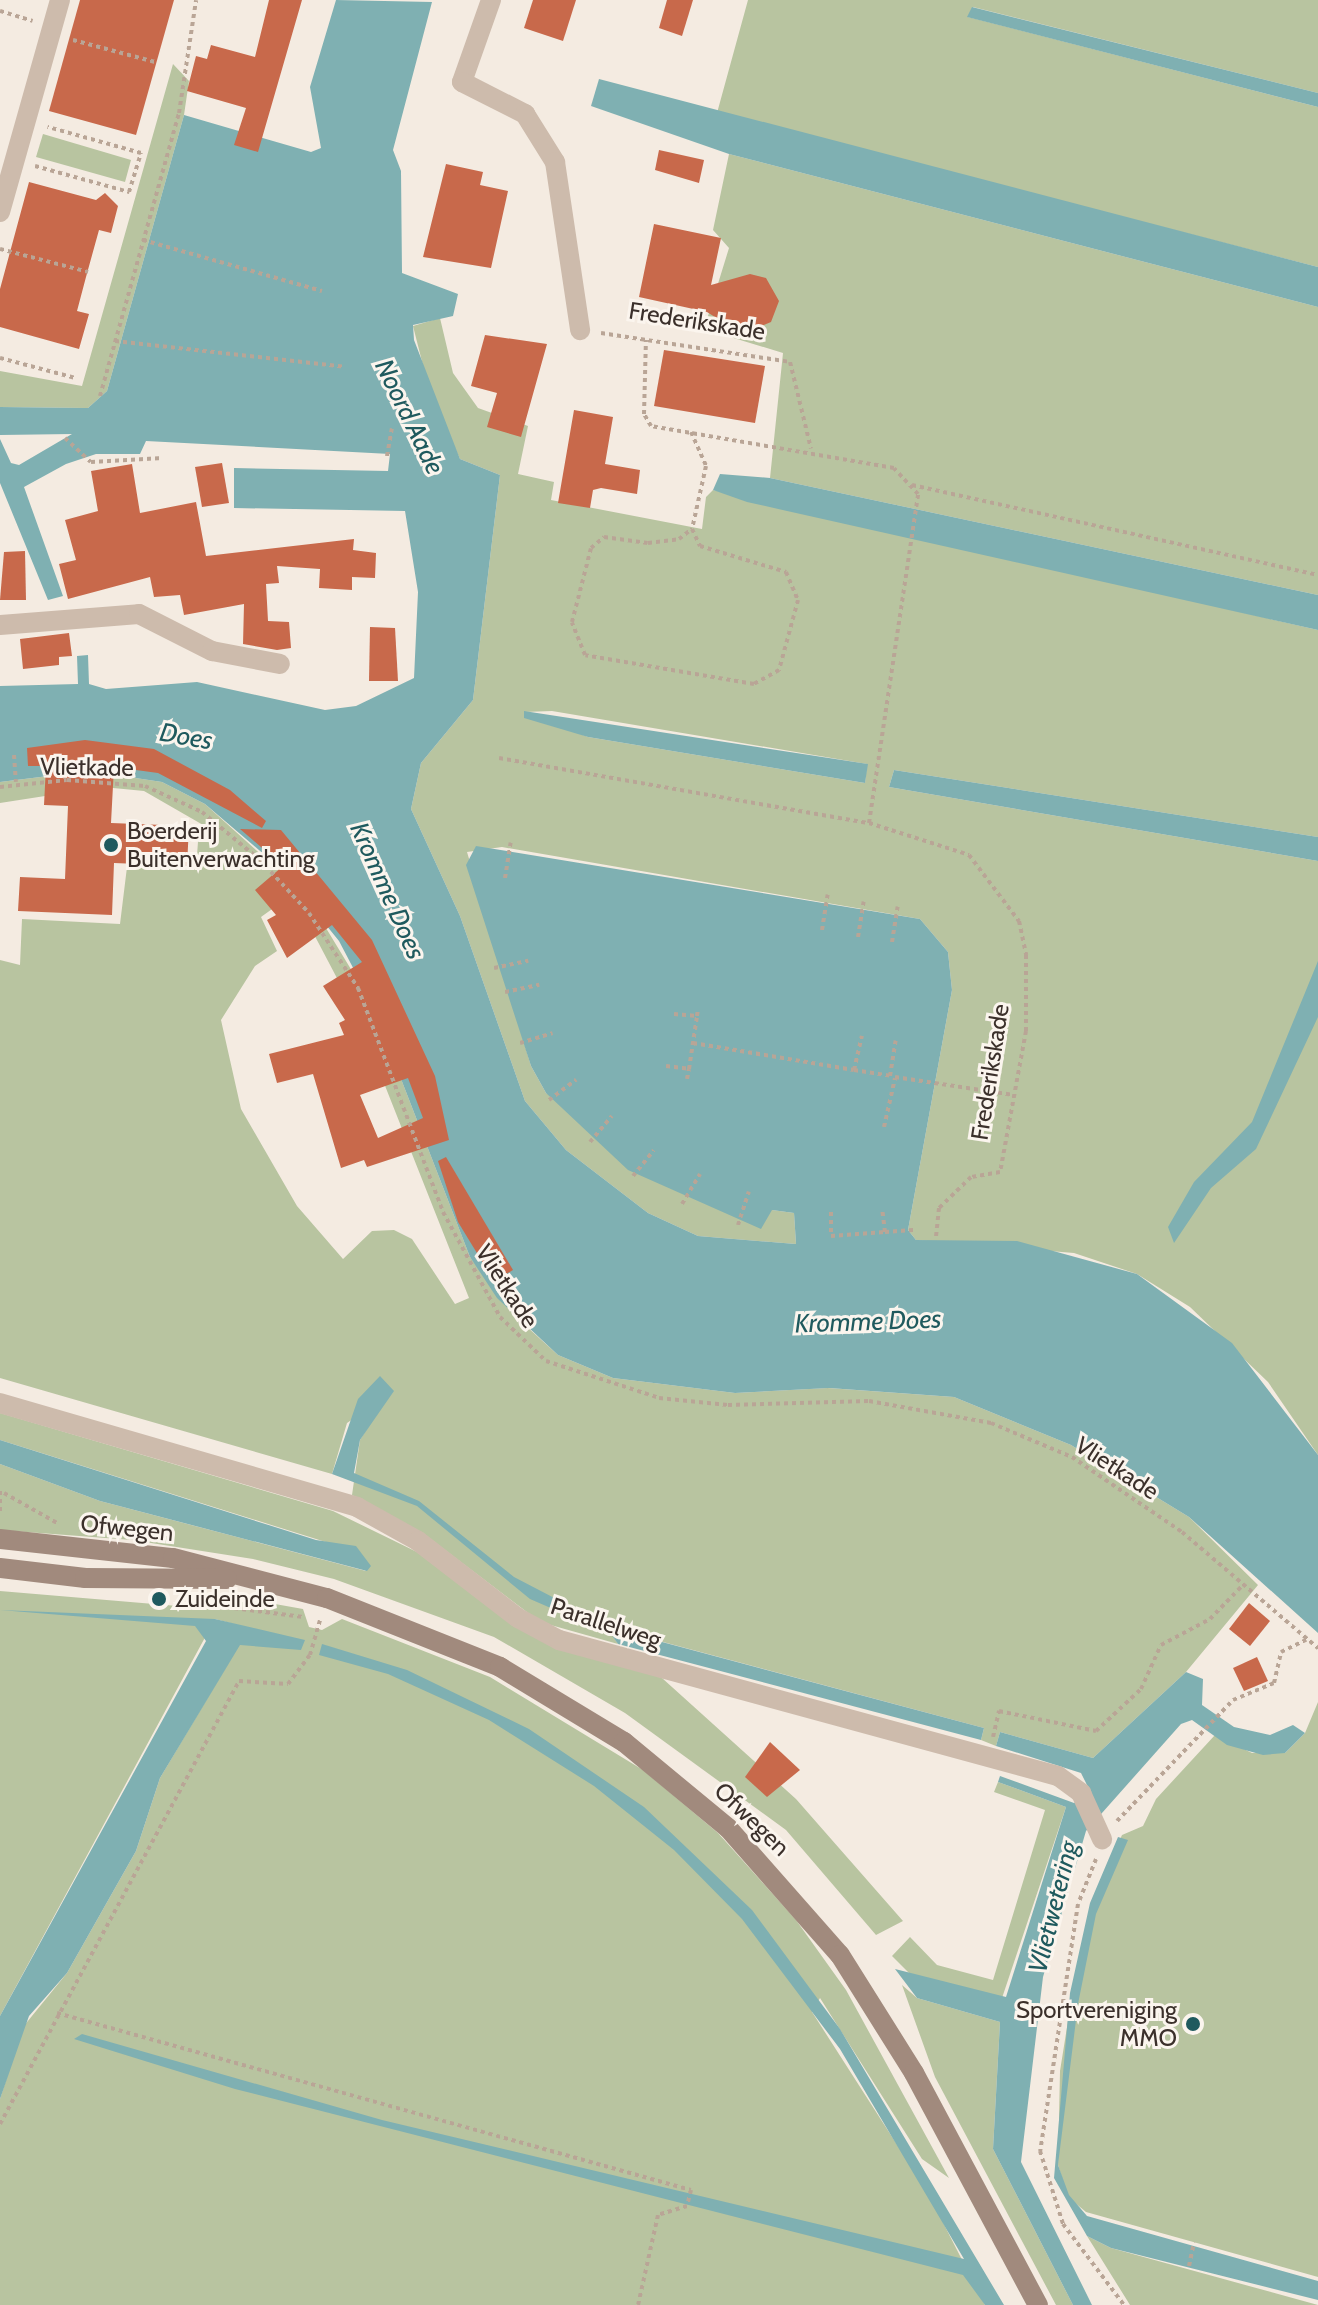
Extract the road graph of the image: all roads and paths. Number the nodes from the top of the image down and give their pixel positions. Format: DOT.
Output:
graph roads {
  1 [pos="60,0"];
  2 [pos="196,0"];
  3 [pos="491,0"];
  4 [pos="0,11"];
  5 [pos="52,30"];
  6 [pos="155,62"];
  7 [pos="26,121"];
  8 [pos="14,160"];
  9 [pos="0,212"];
  10 [pos="143,240"];
  11 [pos="0,249"];
  12 [pos="88,272"];
  13 [pos="322,291"];
  14 [pos="580,330"];
  15 [pos="646,340"];
  16 [pos="115,341"];
  17 [pos="0,358"];
  18 [pos="345,367"];
  19 [pos="75,378"];
  20 [pos="100,396"];
  21 [pos="392,428"];
  22 [pos="691,432"];
  23 [pos="65,438"];
  24 [pos="811,449"];
  25 [pos="387,456"];
  26 [pos="163,458"];
  27 [pos="912,485"];
  28 [pos="692,529"];
  29 [pos="1318,575"];
  30 [pos="0,625"];
  31 [pos="280,664"];
  32 [pos="14,755"];
  33 [pos="499,758"];
  34 [pos="16,782"];
  35 [pos="0,787"];
  36 [pos="869,823"];
  37 [pos="511,842"];
  38 [pos="505,878"];
  39 [pos="828,894"];
  40 [pos="864,901"];
  41 [pos="898,906"];
  42 [pos="822,930"];
  43 [pos="858,937"];
  44 [pos="892,942"];
  45 [pos="528,961"];
  46 [pos="494,968"];
  47 [pos="539,985"];
  48 [pos="505,992"];
  49 [pos="698,1009"];
  50 [pos="674,1014"];
  51 [pos="697,1016"];
  52 [pos="553,1033"];
  53 [pos="862,1036"];
  54 [pos="896,1040"];
  55 [pos="520,1043"];
  56 [pos="693,1043"];
  57 [pos="666,1066"];
  58 [pos="689,1069"];
  59 [pos="854,1070"];
  60 [pos="893,1076"];
  61 [pos="687,1079"];
  62 [pos="576,1080"];
  63 [pos="1014,1095"];
  64 [pos="549,1100"];
  65 [pos="612,1116"];
  66 [pos="884,1127"];
  67 [pos="590,1142"];
  68 [pos="654,1150"];
  69 [pos="700,1174"];
  70 [pos="633,1176"];
  71 [pos="749,1192"];
  72 [pos="682,1204"];
  73 [pos="882,1209"];
  74 [pos="831,1212"];
  75 [pos="738,1225"];
  76 [pos="916,1230"];
  77 [pos="885,1232"];
  78 [pos="936,1237"];
  79 [pos="0,1403"];
  80 [pos="2,1492"];
  81 [pos="0,1511"];
  82 [pos="62,1528"];
  83 [pos="0,1539"];
  84 [pos="0,1568"];
  85 [pos="247,1578"];
  86 [pos="1242,1586"];
  87 [pos="226,1607"];
  88 [pos="1305,1639"];
  89 [pos="1318,1648"];
  90 [pos="994,1756"];
  91 [pos="1100,1833"];
  92 [pos="57,2013"];
  93 [pos="0,2124"];
  94 [pos="1194,2243"];
  95 [pos="1189,2266"];
  96 [pos="638,2305"];
  97 [pos="1038,2305"];
  98 [pos="1124,2305"];
  1 -- 5 [label="street"];
  2 -- 10 [label="path"];
  3 -- 14 [label="street"];
  4 -- 5 [label="path"];
  5 -- 6 [label="path"];
  5 -- 7 [label="street"];
  7 -- 8 [label="street"];
  7 -- 8 [label="path"];
  8 -- 9 [label="street"];
  10 -- 13 [label="path"];
  10 -- 16 [label="path"];
  11 -- 12 [label="path"];
  14 -- 15 [label="path, Frederikskade"];
  15 -- 22 [label="path"];
  15 -- 24 [label="path, Frederikskade"];
  16 -- 18 [label="path"];
  16 -- 20 [label="path"];
  17 -- 19 [label="path"];
  21 -- 25 [label="path"];
  22 -- 24 [label="path"];
  22 -- 28 [label="path"];
  23 -- 26 [label="path"];
  24 -- 27 [label="path"];
  27 -- 29 [label="path"];
  27 -- 36 [label="path"];
  28 -- 28 [label="path"];
  30 -- 31 [label="street"];
  32 -- 34 [label="path"];
  33 -- 36 [label="path, Frederikskade"];
  35 -- 86 [label="path, Vlietkade"];
  36 -- 63 [label="path, Frederikskade"];
  37 -- 38 [label="path"];
  39 -- 42 [label="path"];
  40 -- 43 [label="path"];
  41 -- 44 [label="path"];
  45 -- 46 [label="path"];
  47 -- 48 [label="path"];
  49 -- 51 [label="path"];
  50 -- 51 [label="path"];
  51 -- 56 [label="path"];
  52 -- 55 [label="path"];
  53 -- 59 [label="path"];
  54 -- 60 [label="path"];
  56 -- 58 [label="path"];
  56 -- 59 [label="path"];
  57 -- 58 [label="path"];
  58 -- 61 [label="path"];
  59 -- 60 [label="path"];
  60 -- 63 [label="path"];
  60 -- 66 [label="path"];
  62 -- 64 [label="path"];
  63 -- 78 [label="path, Frederikskade"];
  65 -- 67 [label="path"];
  68 -- 70 [label="path"];
  69 -- 72 [label="path"];
  71 -- 75 [label="path"];
  73 -- 77 [label="path"];
  74 -- 77 [label="path"];
  76 -- 77 [label="path"];
  79 -- 90 [label="street, Parallelweg"];
  80 -- 81 [label="path"];
  80 -- 82 [label="path"];
  83 -- 85 [label="main road, Ofwegen"];
  84 -- 85 [label="main road, Ofwegen"];
  85 -- 97 [label="main road, Ofwegen"];
  86 -- 88 [label="path, Vlietkade"];
  86 -- 90 [label="path"];
  87 -- 92 [label="path"];
  88 -- 89 [label="path, Vlietkade"];
  88 -- 91 [label="path"];
  90 -- 91 [label="street, Parallelweg"];
  91 -- 98 [label="path"];
  92 -- 93 [label="path"];
  92 -- 96 [label="path"];
  94 -- 95 [label="path"];
}
